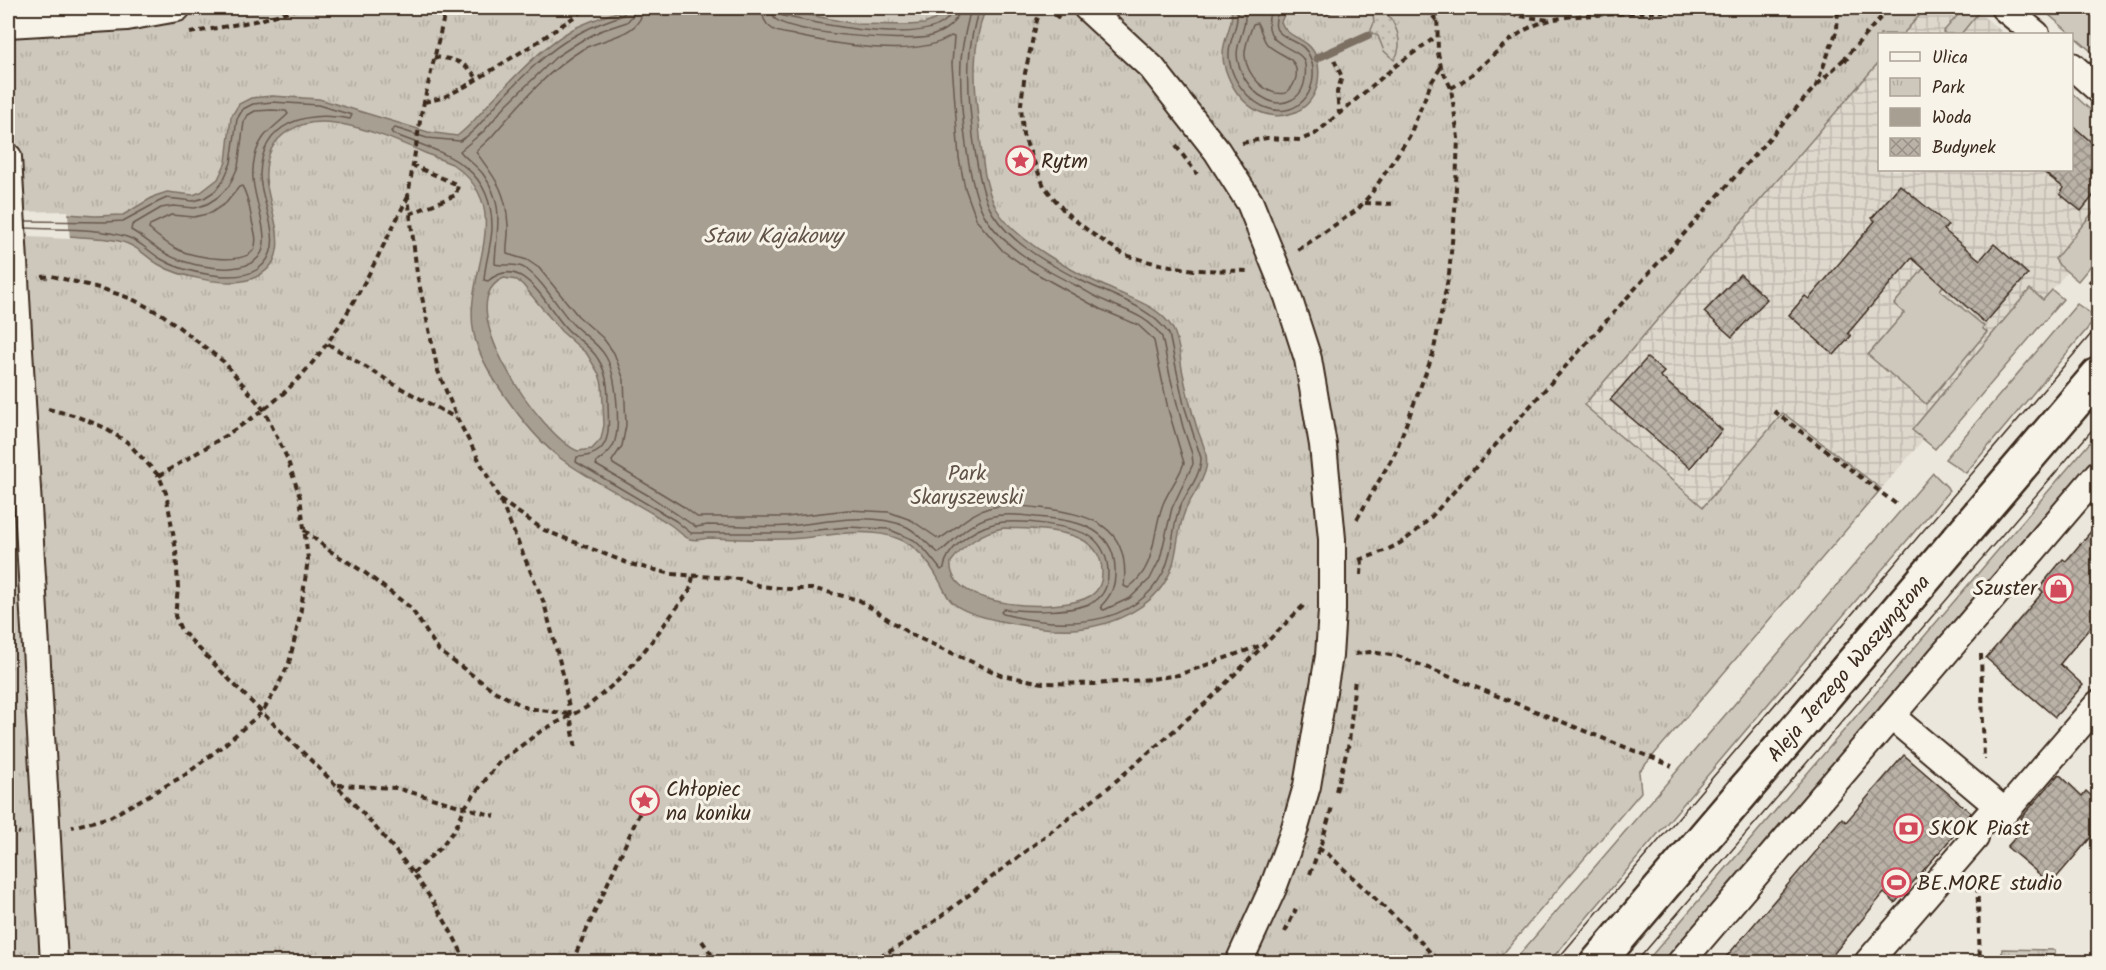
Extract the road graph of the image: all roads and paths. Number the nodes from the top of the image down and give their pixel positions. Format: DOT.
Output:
graph roads {
  1 [pos="177,8"];
  2 [pos="446,8"];
  3 [pos="593,8"];
  4 [pos="1044,8"];
  5 [pos="1087,8"];
  6 [pos="1338,8"];
  7 [pos="1426,8"];
  8 [pos="1575,8"];
  9 [pos="1727,8"];
  10 [pos="1838,8"];
  11 [pos="1889,8"];
  12 [pos="2004,8"];
  13 [pos="1437,9"];
  14 [pos="1326,13"];
  15 [pos="1587,14"];
  16 [pos="1551,20"];
  17 [pos="1063,21"];
  18 [pos="1437,21"];
  19 [pos="8,24"];
  20 [pos="2035,33"];
  21 [pos="1437,36"];
  22 [pos="434,57"];
  23 [pos="1334,60"];
  24 [pos="1441,67"];
  25 [pos="2073,67"];
  26 [pos="477,78"];
  27 [pos="1816,86"];
  28 [pos="1451,88"];
  29 [pos="2098,89"];
  30 [pos="424,102"];
  31 [pos="1339,113"];
  32 [pos="1174,143"];
  33 [pos="1216,151"];
  34 [pos="8,157"];
  35 [pos="1188,162"];
  36 [pos="412,165"];
  37 [pos="1202,180"];
  38 [pos="408,196"];
  39 [pos="1364,203"];
  40 [pos="1396,204"];
  41 [pos="410,214"];
  42 [pos="1245,261"];
  43 [pos="1275,263"];
  44 [pos="1249,271"];
  45 [pos="14,278"];
  46 [pos="2089,279"];
  47 [pos="1252,281"];
  48 [pos="2098,287"];
  49 [pos="328,344"];
  50 [pos="2098,375"];
  51 [pos="48,409"];
  52 [pos="264,410"];
  53 [pos="1774,411"];
  54 [pos="457,418"];
  55 [pos="2098,474"];
  56 [pos="159,476"];
  57 [pos="500,500"];
  58 [pos="1896,504"];
  59 [pos="304,530"];
  60 [pos="1332,539"];
  61 [pos="1333,570"];
  62 [pos="693,576"];
  63 [pos="1307,611"];
  64 [pos="1262,645"];
  65 [pos="1981,654"];
  66 [pos="1329,656"];
  67 [pos="2098,704"];
  68 [pos="262,712"];
  69 [pos="570,714"];
  70 [pos="1891,716"];
  71 [pos="576,748"];
  72 [pos="1672,766"];
  73 [pos="337,785"];
  74 [pos="645,801"];
  75 [pos="1991,801"];
  76 [pos="465,807"];
  77 [pos="495,816"];
  78 [pos="71,827"];
  79 [pos="1294,831"];
  80 [pos="1976,838"];
  81 [pos="414,873"];
  82 [pos="702,941"];
  83 [pos="1213,952"];
  84 [pos="1437,960"];
  85 [pos="466,962"];
  86 [pos="54,963"];
  87 [pos="572,963"];
  88 [pos="717,963"];
  89 [pos="870,963"];
  90 [pos="1208,963"];
  91 [pos="1239,963"];
  92 [pos="1598,963"];
  93 [pos="1680,963"];
  94 [pos="1868,963"];
  95 [pos="1980,963"];
  1 -- 19 [label="street"];
  2 -- 22 [label="path"];
  3 -- 26 [label="path"];
  4 -- 17 [label="path"];
  4 -- 44 [label="path"];
  5 -- 33 [label="street"];
  6 -- 14 [label="path"];
  7 -- 18 [label="path"];
  8 -- 15 [label="path"];
  9 -- 15 [label="path"];
  10 -- 27 [label="path"];
  11 -- 27 [label="path"];
  12 -- 20 [label="street"];
  13 -- 16 [label="path"];
  13 -- 18 [label="path"];
  15 -- 16 [label="path"];
  16 -- 28 [label="path"];
  18 -- 21 [label="path"];
  21 -- 24 [label="path"];
  21 -- 31 [label="path"];
  22 -- 26 [label="path"];
  22 -- 30 [label="path"];
  23 -- 31 [label="path"];
  24 -- 28 [label="path"];
  24 -- 39 [label="path"];
  25 -- 29 [label="street"];
  26 -- 30 [label="path"];
  27 -- 61 [label="path"];
  28 -- 60 [label="path"];
  30 -- 36 [label="path"];
  31 -- 33 [label="path"];
  32 -- 35 [label="path"];
  33 -- 35 [label="path"];
  33 -- 43 [label="street"];
  34 -- 45 [label="street"];
  35 -- 37 [label="path"];
  36 -- 38 [label="path"];
  36 -- 41 [label="path"];
  38 -- 41 [label="path"];
  38 -- 49 [label="path"];
  39 -- 40 [label="path"];
  39 -- 43 [label="path"];
  41 -- 54 [label="path"];
  42 -- 44 [label="path"];
  43 -- 44 [label="path"];
  43 -- 60 [label="street"];
  44 -- 47 [label="path"];
  45 -- 52 [label="path"];
  45 -- 86 [label="street"];
  46 -- 48 [label="path"];
  49 -- 52 [label="path"];
  49 -- 54 [label="path"];
  50 -- 92 [label="main road, Aleja Jerzego Waszyngtona"];
  51 -- 56 [label="path"];
  52 -- 56 [label="path"];
  52 -- 59 [label="path"];
  53 -- 58 [label="path"];
  54 -- 57 [label="path"];
  55 -- 70 [label="street"];
  56 -- 68 [label="path"];
  57 -- 62 [label="path"];
  57 -- 69 [label="path"];
  59 -- 68 [label="path"];
  59 -- 69 [label="path"];
  60 -- 61 [label="street"];
  61 -- 66 [label="street"];
  62 -- 64 [label="path"];
  62 -- 69 [label="path"];
  63 -- 64 [label="path"];
  64 -- 89 [label="path"];
  65 -- 75 [label="path"];
  66 -- 72 [label="path"];
  66 -- 79 [label="street"];
  67 -- 75 [label="street"];
  68 -- 73 [label="path"];
  68 -- 78 [label="path"];
  69 -- 71 [label="path"];
  69 -- 76 [label="path"];
  70 -- 75 [label="street"];
  70 -- 93 [label="street"];
  73 -- 76 [label="path"];
  73 -- 81 [label="path"];
  74 -- 87 [label="path"];
  75 -- 80 [label="street"];
  76 -- 77 [label="path"];
  76 -- 81 [label="path"];
  79 -- 84 [label="path"];
  79 -- 91 [label="street"];
  80 -- 94 [label="street"];
  80 -- 95 [label="path"];
  81 -- 85 [label="path"];
  82 -- 88 [label="path"];
  83 -- 90 [label="path"];
}
